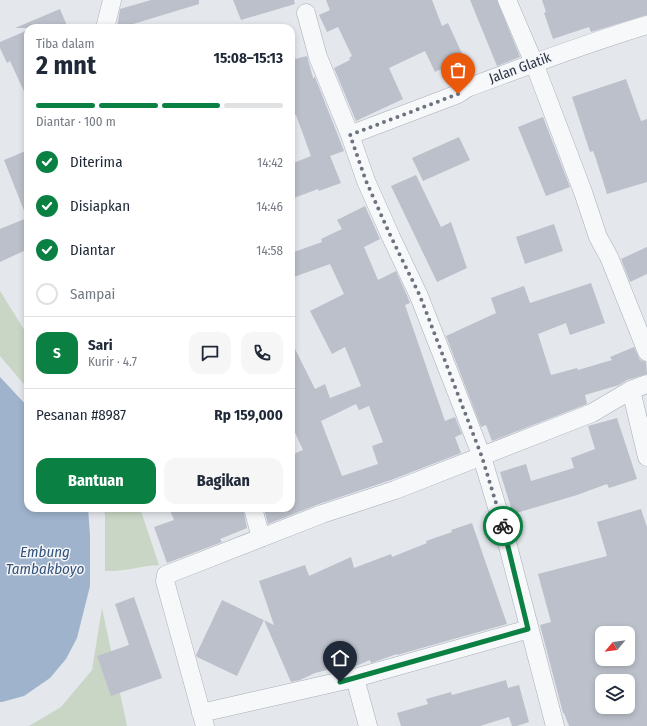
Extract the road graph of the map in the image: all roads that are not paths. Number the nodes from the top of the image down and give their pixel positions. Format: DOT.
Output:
graph roads {
  1 [pos="112,0"];
  2 [pos="507,0"];
  3 [pos="306,13"];
  4 [pos="106,24"];
  5 [pos="647,25"];
  6 [pos="534,63"];
  7 [pos="350,135"];
  8 [pos="647,352"];
  9 [pos="639,387"];
  10 [pos="482,457"];
  11 [pos="647,457"];
  12 [pos="254,512"];
  13 [pos="261,538"];
  14 [pos="528,629"];
  15 [pos="355,678"];
  16 [pos="203,720"];
  17 [pos="368,726"];
  18 [pos="555,726"];
  1 -- 4 [label="street"];
  2 -- 6 [label="street"];
  3 -- 7 [label="street"];
  5 -- 6 [label="street, Jalan Glatik"];
  6 -- 7 [label="street, Jalan Glatik"];
  6 -- 8 [label="street"];
  7 -- 10 [label="street"];
  9 -- 10 [label="street"];
  9 -- 11 [label="street"];
  10 -- 13 [label="street"];
  10 -- 14 [label="street"];
  12 -- 13 [label="street"];
  13 -- 16 [label="street"];
  14 -- 15 [label="street"];
  14 -- 18 [label="street"];
  15 -- 16 [label="street"];
  15 -- 17 [label="street"];
}
